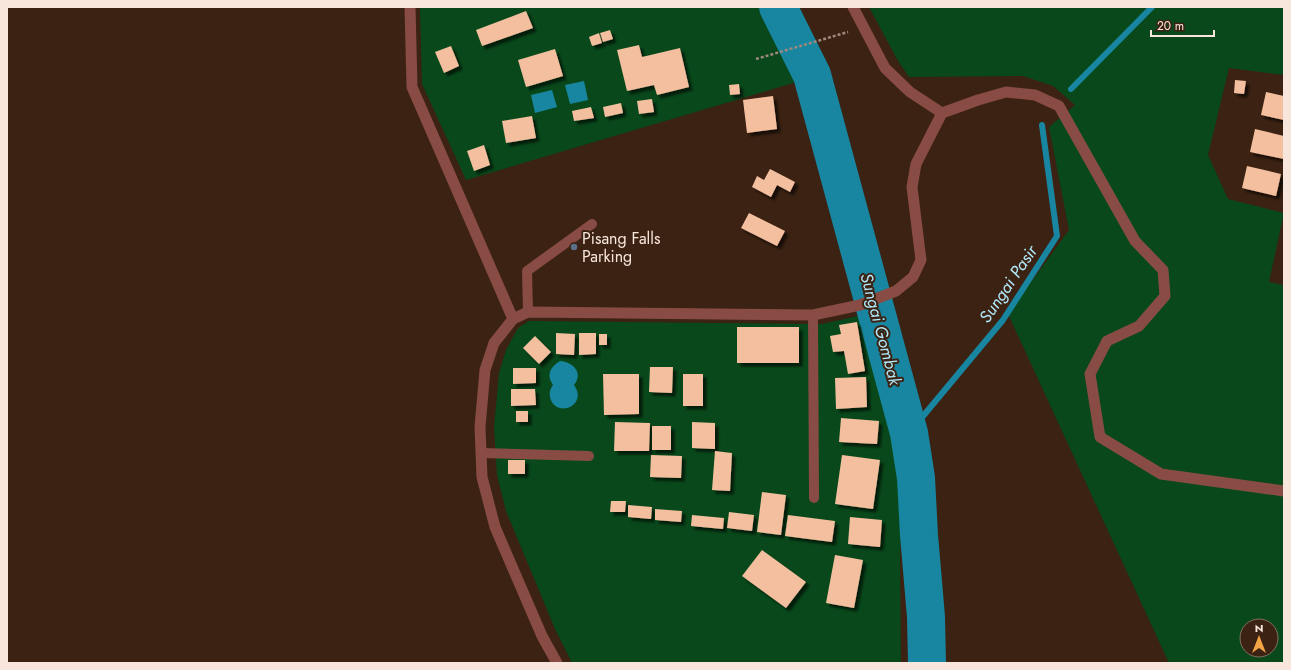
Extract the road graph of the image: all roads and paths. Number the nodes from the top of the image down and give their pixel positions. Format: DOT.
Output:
graph roads {
  1 [pos="410,7"];
  2 [pos="853,7"];
  3 [pos="863,27"];
  4 [pos="756,59"];
  5 [pos="942,114"];
  6 [pos="592,224"];
  7 [pos="528,312"];
  8 [pos="814,315"];
  9 [pos="513,319"];
  10 [pos="481,453"];
  11 [pos="589,456"];
  12 [pos="1284,491"];
  13 [pos="814,498"];
  14 [pos="557,663"];
  1 -- 9 [label="street"];
  2 -- 3 [label="street"];
  3 -- 4 [label="path"];
  3 -- 5 [label="street"];
  5 -- 8 [label="street"];
  5 -- 12 [label="street"];
  6 -- 7 [label="lane"];
  7 -- 8 [label="street"];
  7 -- 9 [label="street"];
  8 -- 13 [label="lane"];
  9 -- 10 [label="street"];
  10 -- 11 [label="lane"];
  10 -- 14 [label="street"];
}
